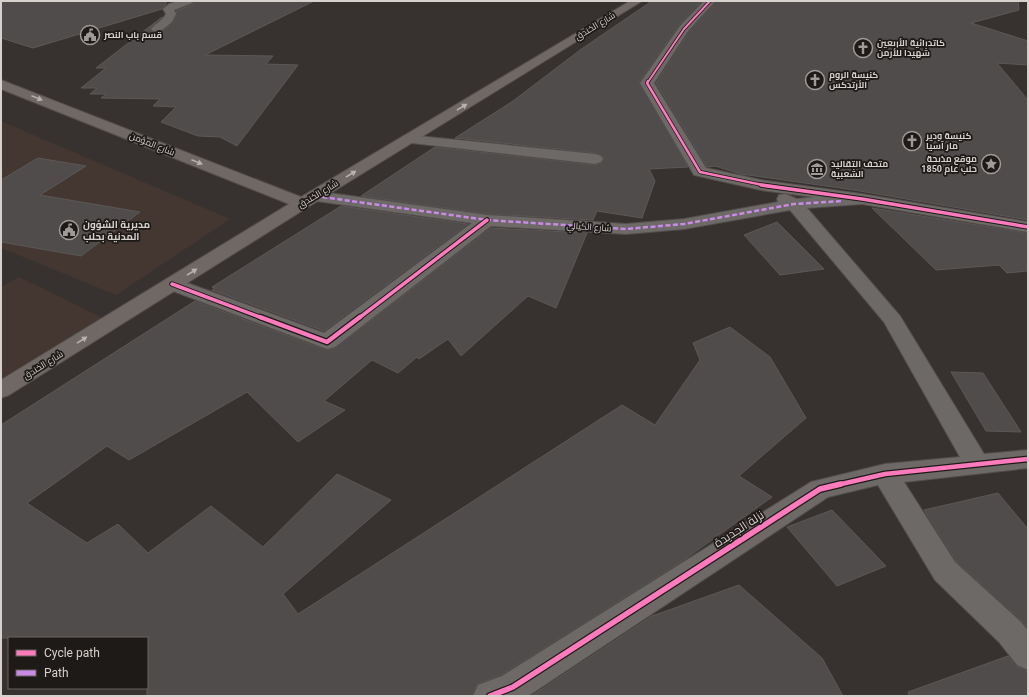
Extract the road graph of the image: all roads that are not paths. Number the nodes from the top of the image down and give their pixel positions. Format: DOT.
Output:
graph roads {
  1 [pos="188,1"];
  2 [pos="637,1"];
  3 [pos="710,1"];
  4 [pos="156,29"];
  5 [pos="1,84"];
  6 [pos="408,139"];
  7 [pos="595,159"];
  8 [pos="761,186"];
  9 [pos="862,199"];
  10 [pos="309,200"];
  11 [pos="794,204"];
  12 [pos="487,220"];
  13 [pos="1028,228"];
  14 [pos="172,284"];
  15 [pos="1,390"];
  16 [pos="1028,459"];
  17 [pos="976,463"];
  18 [pos="885,474"];
  19 [pos="1028,655"];
  20 [pos="490,696"];
  1 -- 4 [label="street"];
  6 -- 2 [label="main road, شارع الخندق, one-way"];
  3 -- 8 [label="street"];
  5 -- 10 [label="main road, شارع المؤمن, one-way"];
  6 -- 7 [label="street"];
  10 -- 6 [label="main road, شارع الخندق, one-way"];
  8 -- 9 [label="street"];
  8 -- 11 [label="street"];
  9 -- 11 [label="street, شارع الكيالي"];
  9 -- 13 [label="street"];
  10 -- 12 [label="street, شارع الكيالي"];
  14 -- 10 [label="main road, شارع الخندق, one-way"];
  11 -- 12 [label="street, شارع الكيالي"];
  11 -- 17 [label="street"];
  12 -- 14 [label="street"];
  15 -- 14 [label="main road, شارع الخندق, one-way"];
  16 -- 17 [label="street, نزلة الجديدة"];
  17 -- 18 [label="street, نزلة الجديدة"];
  18 -- 19 [label="street"];
  18 -- 20 [label="street, نزلة الجديدة"];
}
